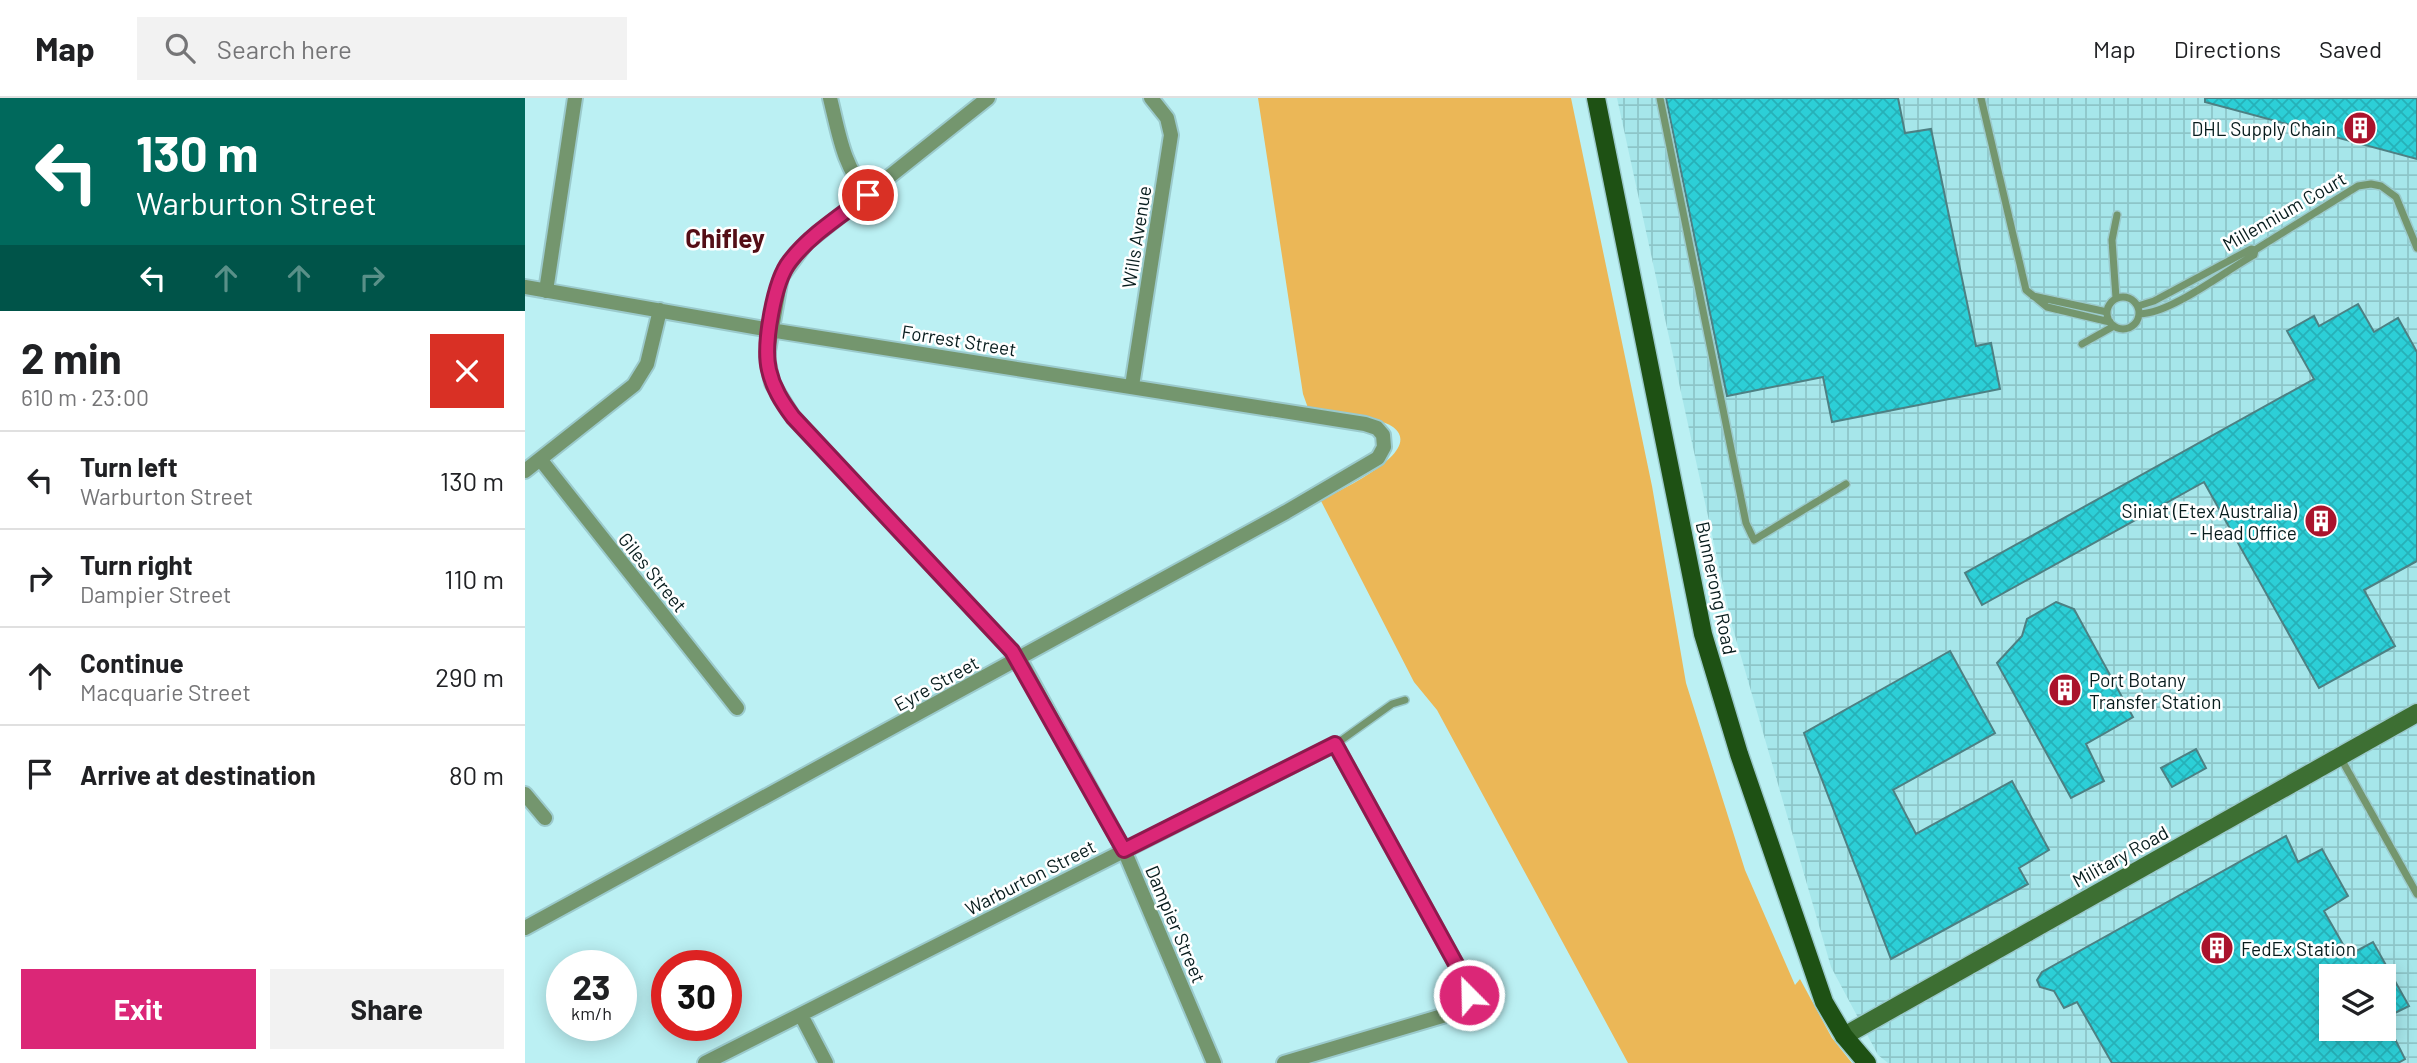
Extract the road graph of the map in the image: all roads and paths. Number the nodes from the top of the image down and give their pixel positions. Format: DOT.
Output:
graph roads {
  1 [pos="575,98"];
  2 [pos="831,98"];
  3 [pos="989,98"];
  4 [pos="1151,98"];
  5 [pos="1596,98"];
  6 [pos="1660,98"];
  7 [pos="1981,98"];
  8 [pos="868,195"];
  9 [pos="2117,215"];
  10 [pos="2417,248"];
  11 [pos="525,287"];
  12 [pos="546,291"];
  13 [pos="2033,296"];
  14 [pos="2116,298"];
  15 [pos="660,310"];
  16 [pos="2139,310"];
  17 [pos="2107,312"];
  18 [pos="2112,324"];
  19 [pos="770,330"];
  20 [pos="2082,344"];
  21 [pos="1132,387"];
  22 [pos="1384,435"];
  23 [pos="540,459"];
  24 [pos="525,471"];
  25 [pos="1846,484"];
  26 [pos="1018,660"];
  27 [pos="1405,700"];
  28 [pos="737,708"];
  29 [pos="2417,713"];
  30 [pos="1335,744"];
  31 [pos="2340,756"];
  32 [pos="525,794"];
  33 [pos="545,818"];
  34 [pos="1124,850"];
  35 [pos="2417,894"];
  36 [pos="525,928"];
  37 [pos="801,1015"];
  38 [pos="1845,1036"];
  39 [pos="705,1063"];
  40 [pos="826,1063"];
  41 [pos="1215,1063"];
  42 [pos="1284,1063"];
  43 [pos="1867,1063"];
  1 -- 12 [label="street"];
  2 -- 8 [label="street"];
  3 -- 8 [label="street, Dampier Street"];
  4 -- 21 [label="street, Wills Avenue"];
  5 -- 38 [label="main road, Bunnerong Road"];
  6 -- 25 [label="lane"];
  7 -- 13 [label="lane"];
  8 -- 19 [label="street, Dampier Street"];
  9 -- 14 [label="lane"];
  10 -- 16 [label="lane, Millennium Court"];
  11 -- 12 [label="street, Forrest Street"];
  12 -- 15 [label="street, Forrest Street"];
  13 -- 17 [label="lane"];
  13 -- 18 [label="lane"];
  14 -- 16 [label="lane"];
  14 -- 17 [label="lane"];
  15 -- 19 [label="street, Forrest Street"];
  15 -- 23 [label="street"];
  16 -- 18 [label="lane"];
  17 -- 18 [label="lane"];
  18 -- 20 [label="lane"];
  19 -- 21 [label="street, Forrest Street"];
  19 -- 26 [label="street, Dampier Street"];
  21 -- 22 [label="street, Forrest Street"];
  22 -- 26 [label="street, Eyre Street"];
  23 -- 24 [label="street"];
  23 -- 28 [label="street, Giles Street"];
  26 -- 34 [label="street, Dampier Street"];
  26 -- 36 [label="street, Eyre Street"];
  27 -- 30 [label="lane, Warburton Street"];
  29 -- 31 [label="street, Military Road"];
  30 -- 34 [label="street, Warburton Street"];
  30 -- 42 [label="street"];
  31 -- 35 [label="lane"];
  31 -- 38 [label="street, Military Road"];
  32 -- 33 [label="street"];
  34 -- 37 [label="street, Warburton Street"];
  34 -- 41 [label="street, Dampier Street"];
  37 -- 39 [label="street, Warburton Street"];
  37 -- 40 [label="street"];
  38 -- 43 [label="main road, Bunnerong Road"];
}
